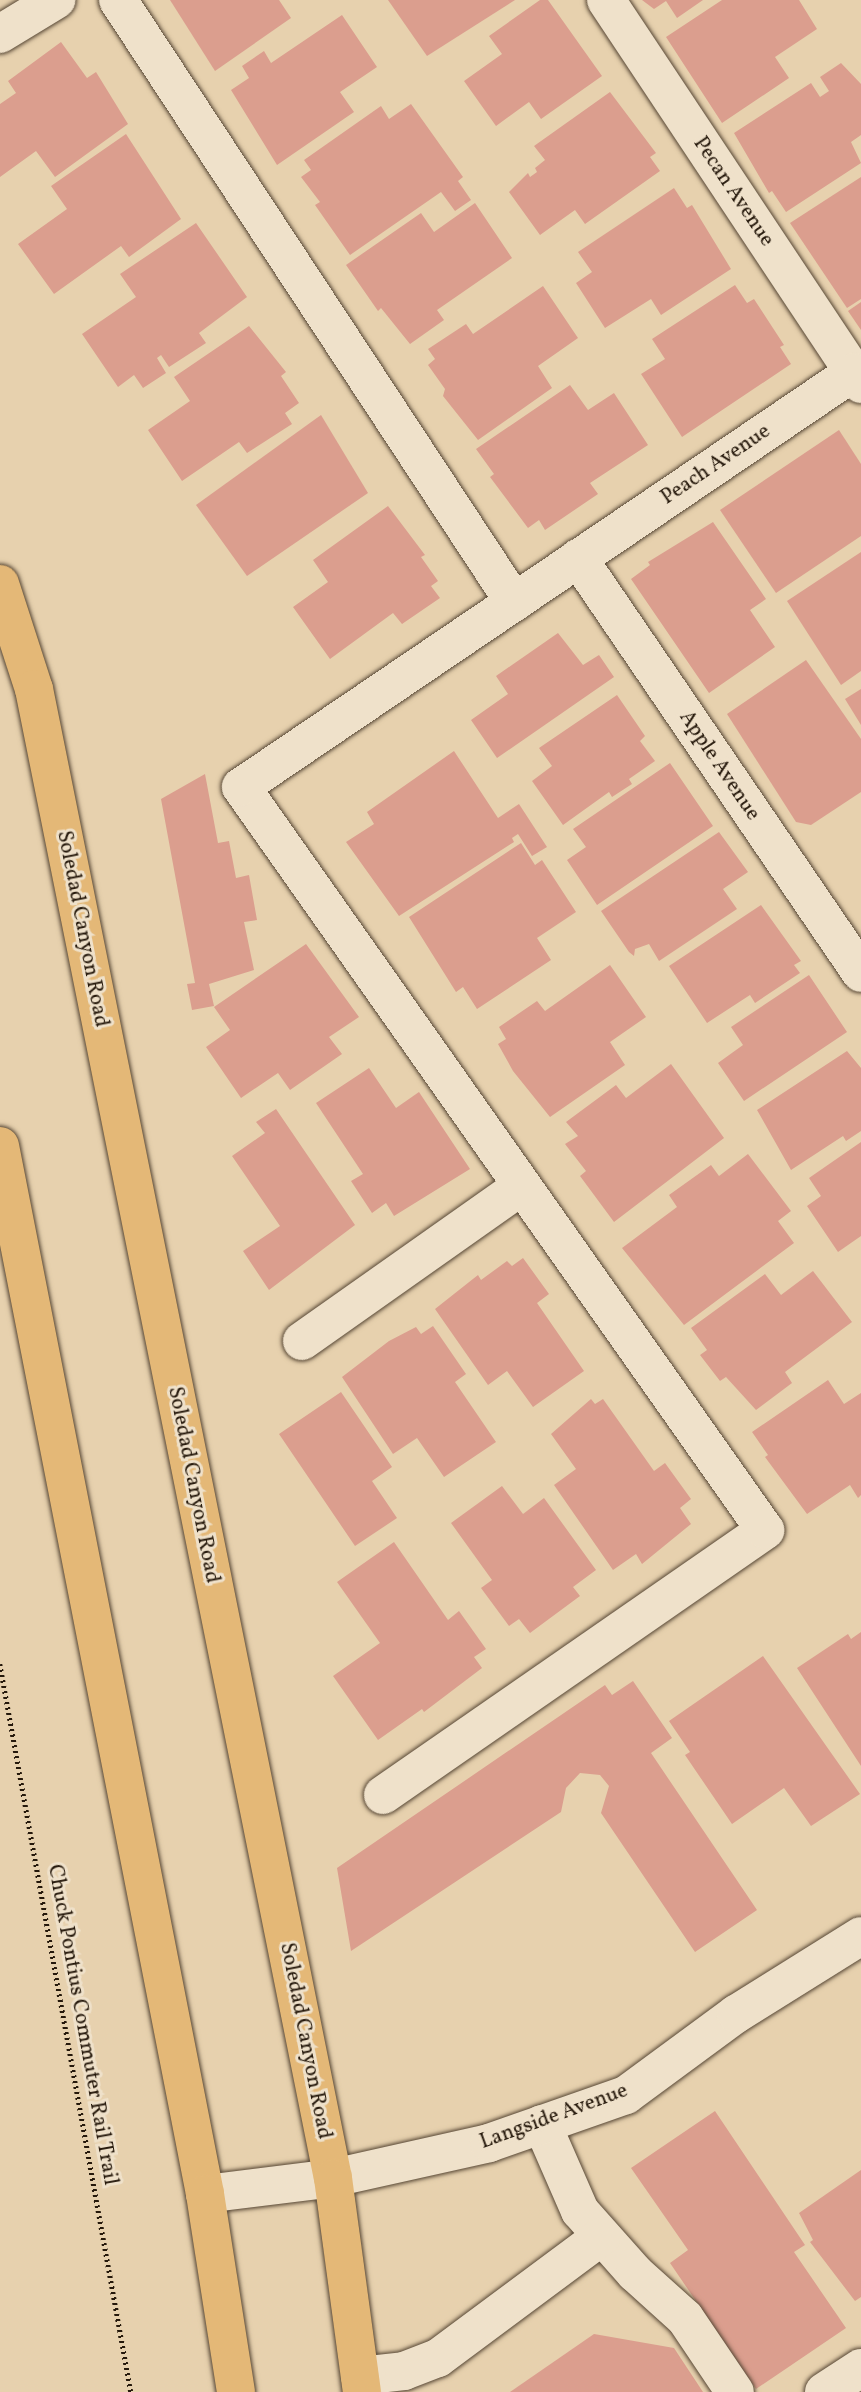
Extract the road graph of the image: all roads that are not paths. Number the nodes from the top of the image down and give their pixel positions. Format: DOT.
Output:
graph roads {
  1 [pos="56,0"];
  2 [pos="118,0"];
  3 [pos="606,0"];
  4 [pos="0,34"];
  5 [pos="857,378"];
  6 [pos="578,558"];
  7 [pos="0,584"];
  8 [pos="514,602"];
  9 [pos="861,973"];
  10 [pos="0,1146"];
  11 [pos="522,1186"];
  12 [pos="302,1341"];
  13 [pos="383,1795"];
  14 [pos="861,1936"];
  15 [pos="542,2124"];
  16 [pos="333,2178"];
  17 [pos="205,2194"];
  18 [pos="602,2236"];
  19 [pos="861,2368"];
  20 [pos="361,2384"];
  21 [pos="236,2392"];
  22 [pos="734,2392"];
  23 [pos="824,2392"];
  1 -- 4 [label="street"];
  2 -- 8 [label="street"];
  3 -- 5 [label="street, Pecan Avenue"];
  5 -- 6 [label="street, Peach Avenue"];
  6 -- 8 [label="street, Peach Avenue"];
  6 -- 9 [label="street, Apple Avenue"];
  7 -- 16 [label="main road, Soledad Canyon Road"];
  8 -- 11 [label="street, Peach Avenue"];
  10 -- 17 [label="main road"];
  11 -- 12 [label="street"];
  11 -- 13 [label="street"];
  14 -- 15 [label="street, Langside Avenue"];
  15 -- 16 [label="street, Langside Avenue"];
  15 -- 18 [label="street"];
  16 -- 17 [label="street, Langside Avenue"];
  16 -- 20 [label="main road, Soledad Canyon Road"];
  17 -- 21 [label="main road"];
  18 -- 20 [label="street"];
  18 -- 22 [label="street"];
  19 -- 23 [label="street"];
}
